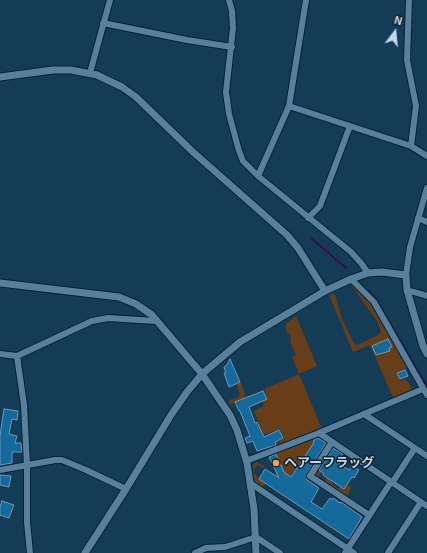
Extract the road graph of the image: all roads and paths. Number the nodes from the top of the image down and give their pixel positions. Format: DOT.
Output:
graph roads {
  1 [pos="110,0"];
  2 [pos="229,0"];
  3 [pos="306,0"];
  4 [pos="408,0"];
  5 [pos="104,23"];
  6 [pos="232,47"];
  7 [pos="90,73"];
  8 [pos="0,77"];
  9 [pos="289,106"];
  10 [pos="350,126"];
  11 [pos="412,146"];
  12 [pos="427,156"];
  13 [pos="258,176"];
  14 [pos="427,188"];
  15 [pos="308,218"];
  16 [pos="418,218"];
  17 [pos="427,222"];
  18 [pos="368,273"];
  19 [pos="406,275"];
  20 [pos="351,279"];
  21 [pos="0,283"];
  22 [pos="407,290"];
  23 [pos="325,291"];
  24 [pos="427,296"];
  25 [pos="156,320"];
  26 [pos="0,354"];
  27 [pos="427,354"];
  28 [pos="17,356"];
  29 [pos="202,374"];
  30 [pos="424,389"];
  31 [pos="427,395"];
  32 [pos="364,414"];
  33 [pos="319,433"];
  34 [pos="332,442"];
  35 [pos="415,448"];
  36 [pos="427,456"];
  37 [pos="246,461"];
  38 [pos="27,465"];
  39 [pos="0,470"];
  40 [pos="392,482"];
  41 [pos="250,483"];
  42 [pos="126,489"];
  43 [pos="424,504"];
  44 [pos="369,515"];
  45 [pos="256,537"];
  46 [pos="346,551"];
  47 [pos="30,553"];
  48 [pos="85,553"];
  49 [pos="195,553"];
  50 [pos="256,553"];
  51 [pos="280,553"];
  52 [pos="354,553"];
  53 [pos="388,553"];
  1 -- 5 [label="street"];
  2 -- 6 [label="street"];
  3 -- 9 [label="street"];
  4 -- 11 [label="street"];
  5 -- 6 [label="street"];
  5 -- 7 [label="street"];
  6 -- 13 [label="street"];
  7 -- 8 [label="street"];
  7 -- 23 [label="street"];
  9 -- 10 [label="street"];
  9 -- 13 [label="street"];
  10 -- 11 [label="street"];
  10 -- 15 [label="street"];
  11 -- 12 [label="street"];
  13 -- 15 [label="street"];
  14 -- 16 [label="street"];
  15 -- 18 [label="street"];
  16 -- 17 [label="street"];
  16 -- 19 [label="street"];
  18 -- 19 [label="street"];
  18 -- 20 [label="street"];
  19 -- 22 [label="street"];
  20 -- 23 [label="street"];
  20 -- 30 [label="street"];
  21 -- 25 [label="street"];
  22 -- 24 [label="street"];
  22 -- 27 [label="street"];
  23 -- 29 [label="street"];
  25 -- 28 [label="street"];
  25 -- 29 [label="street"];
  26 -- 28 [label="street"];
  28 -- 38 [label="street"];
  29 -- 37 [label="street"];
  29 -- 42 [label="street"];
  30 -- 31 [label="street"];
  30 -- 32 [label="street"];
  32 -- 33 [label="street"];
  32 -- 35 [label="street"];
  33 -- 34 [label="street"];
  33 -- 37 [label="street"];
  34 -- 40 [label="street"];
  34 -- 44 [label="street"];
  35 -- 36 [label="street"];
  35 -- 40 [label="street"];
  37 -- 41 [label="street"];
  38 -- 39 [label="street"];
  38 -- 42 [label="street"];
  38 -- 47 [label="street"];
  40 -- 43 [label="street"];
  40 -- 44 [label="street"];
  41 -- 45 [label="street"];
  41 -- 46 [label="street"];
  42 -- 48 [label="street"];
  43 -- 53 [label="street"];
  44 -- 46 [label="street"];
  45 -- 49 [label="street"];
  45 -- 50 [label="street"];
  45 -- 51 [label="street"];
  46 -- 52 [label="street"];
}
